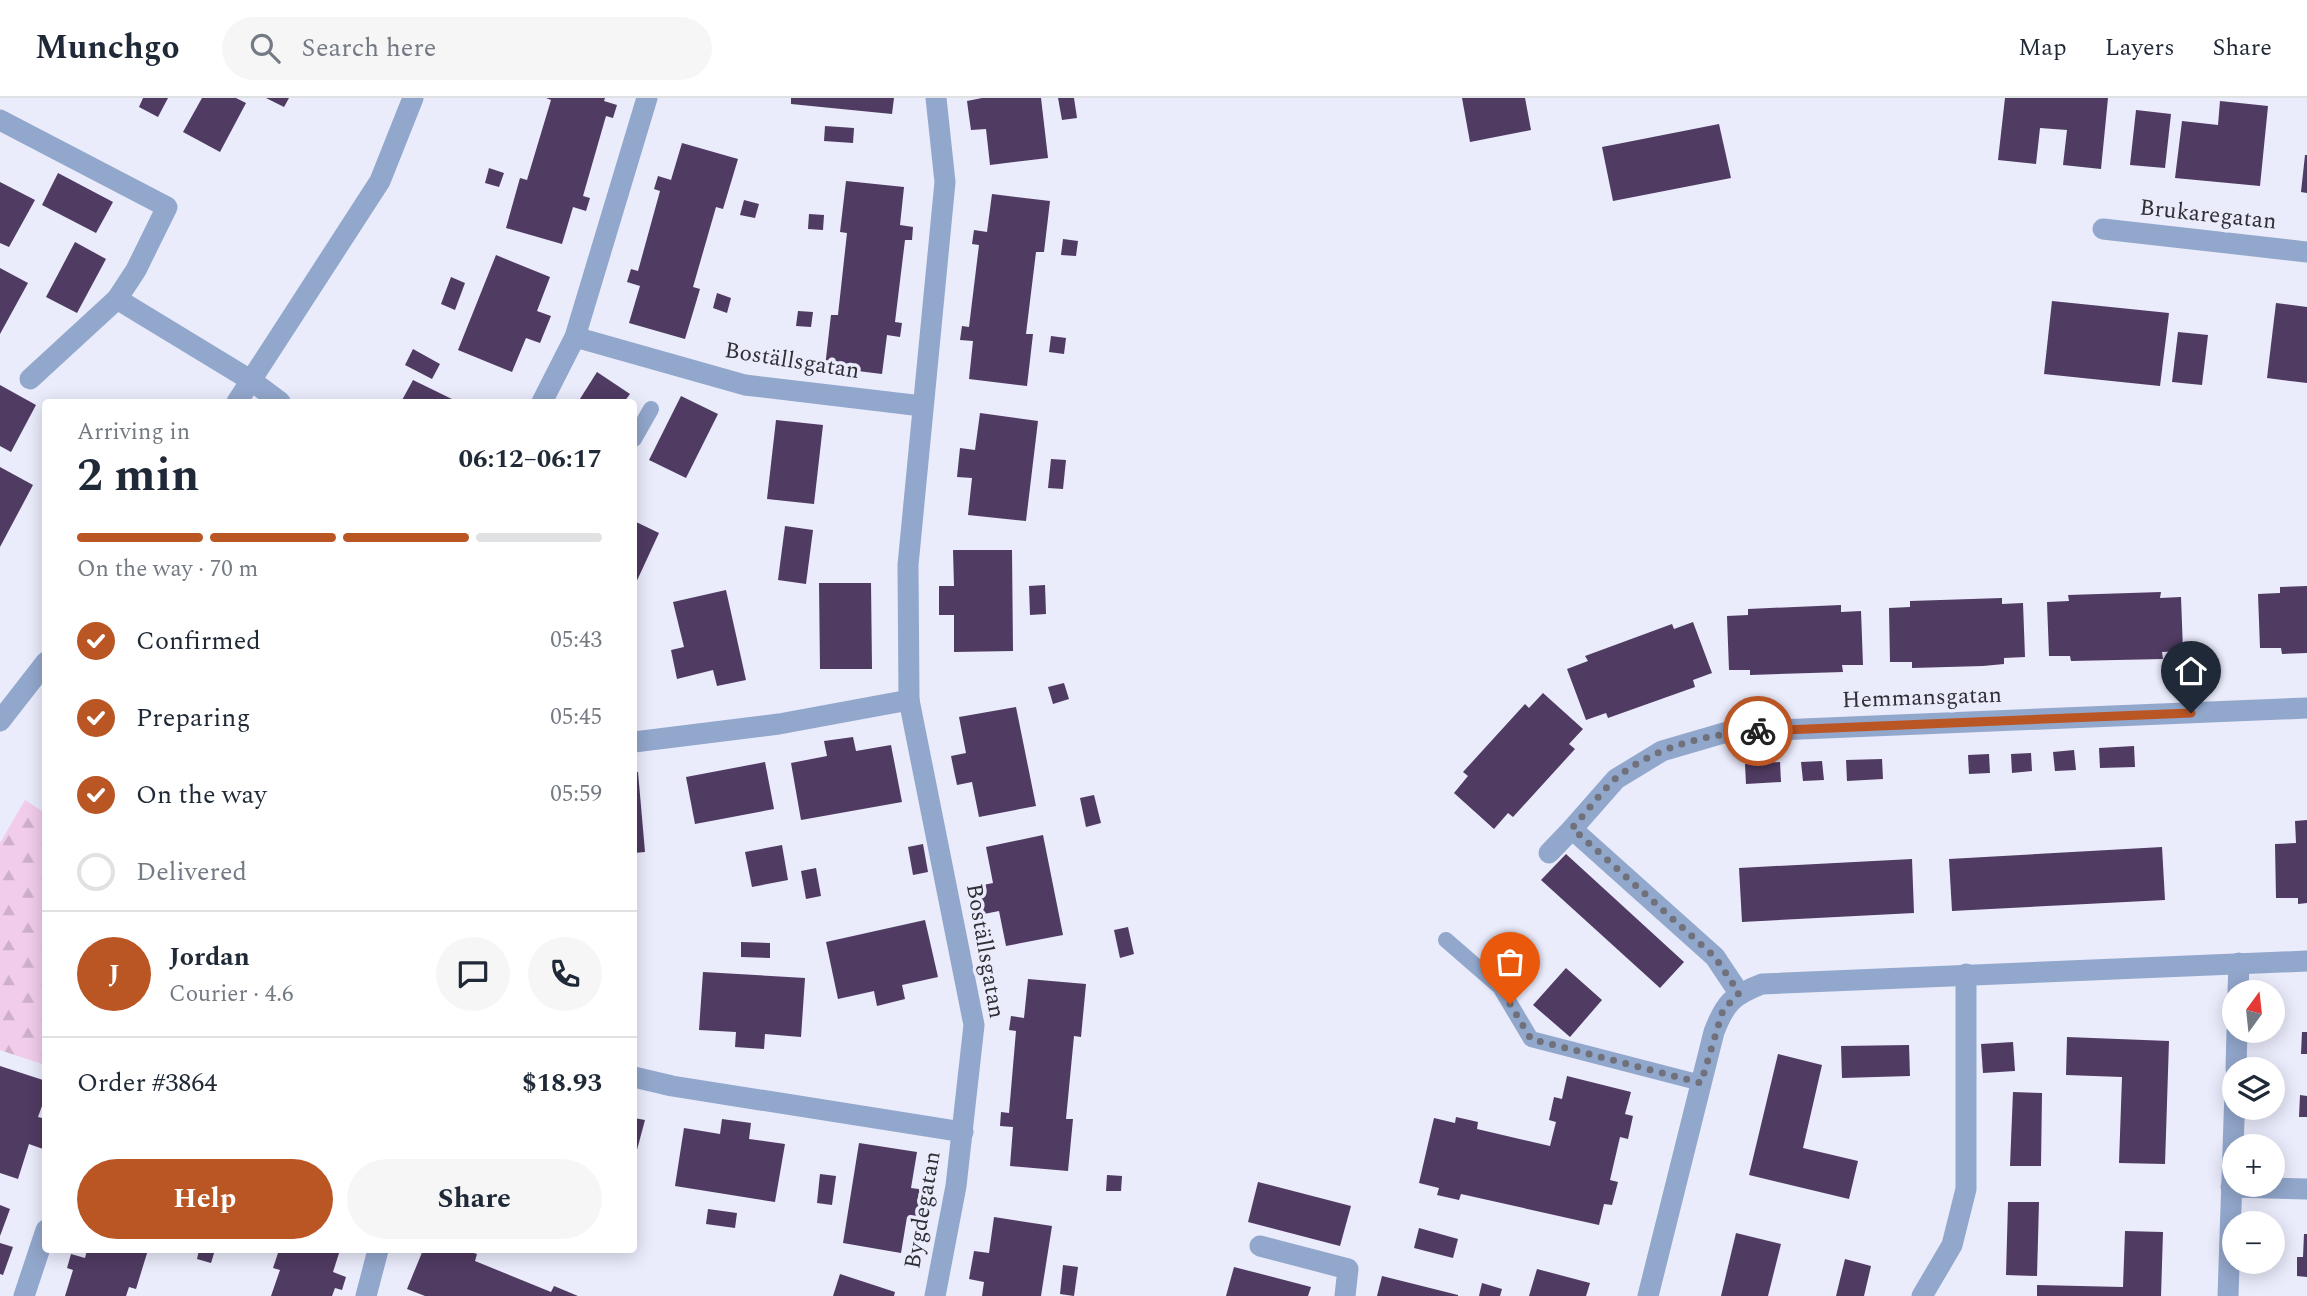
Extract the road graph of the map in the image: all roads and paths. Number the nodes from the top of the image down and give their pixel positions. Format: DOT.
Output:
graph roads {
  1 [pos="413,98"];
  2 [pos="647,98"];
  3 [pos="936,98"];
  4 [pos="0,120"];
  5 [pos="2103,229"];
  6 [pos="2307,252"];
  7 [pos="117,299"];
  8 [pos="575,337"];
  9 [pos="30,379"];
  10 [pos="252,381"];
  11 [pos="239,399"];
  12 [pos="276,399"];
  13 [pos="544,399"];
  14 [pos="922,406"];
  15 [pos="651,409"];
  16 [pos="637,434"];
  17 [pos="42,667"];
  18 [pos="909,700"];
  19 [pos="2307,708"];
  20 [pos="0,721"];
  21 [pos="637,742"];
  22 [pos="1572,828"];
  23 [pos="1549,853"];
  24 [pos="1446,940"];
  25 [pos="2307,961"];
  26 [pos="2239,963"];
  27 [pos="1966,974"];
  28 [pos="2238,980"];
  29 [pos="1739,993"];
  30 [pos="637,1078"];
  31 [pos="1701,1083"];
  32 [pos="963,1132"];
  33 [pos="2285,1188"];
  34 [pos="2307,1189"];
  35 [pos="2231,1197"];
  36 [pos="42,1242"];
  37 [pos="1260,1247"];
  38 [pos="377,1253"];
  39 [pos="24,1296"];
  40 [pos="366,1296"];
  41 [pos="935,1296"];
  42 [pos="1345,1296"];
  43 [pos="1648,1296"];
  44 [pos="1922,1296"];
  45 [pos="2228,1296"];
  1 -- 10 [label="street"];
  2 -- 8 [label="street"];
  3 -- 14 [label="street, Boställsgatan"];
  4 -- 7 [label="street"];
  5 -- 6 [label="street, Brukaregatan"];
  7 -- 9 [label="street"];
  7 -- 10 [label="street"];
  8 -- 13 [label="street"];
  8 -- 14 [label="street, Boställsgatan"];
  10 -- 11 [label="street"];
  10 -- 12 [label="street"];
  14 -- 18 [label="street, Boställsgatan"];
  15 -- 16 [label="lane"];
  17 -- 20 [label="street"];
  18 -- 21 [label="street"];
  18 -- 32 [label="street, Boställsgatan"];
  19 -- 22 [label="street, Hemmansgatan"];
  22 -- 23 [label="street, Hemmansgatan"];
  22 -- 29 [label="street"];
  24 -- 31 [label="lane"];
  25 -- 26 [label="street"];
  26 -- 27 [label="street"];
  26 -- 28 [label="street"];
  27 -- 29 [label="street"];
  27 -- 44 [label="street"];
  29 -- 31 [label="street"];
  30 -- 32 [label="street"];
  31 -- 43 [label="street"];
  32 -- 41 [label="street, Bygdegatan"];
  33 -- 34 [label="street"];
  35 -- 45 [label="street"];
  36 -- 39 [label="street"];
  37 -- 42 [label="street"];
  38 -- 40 [label="street"];
}
